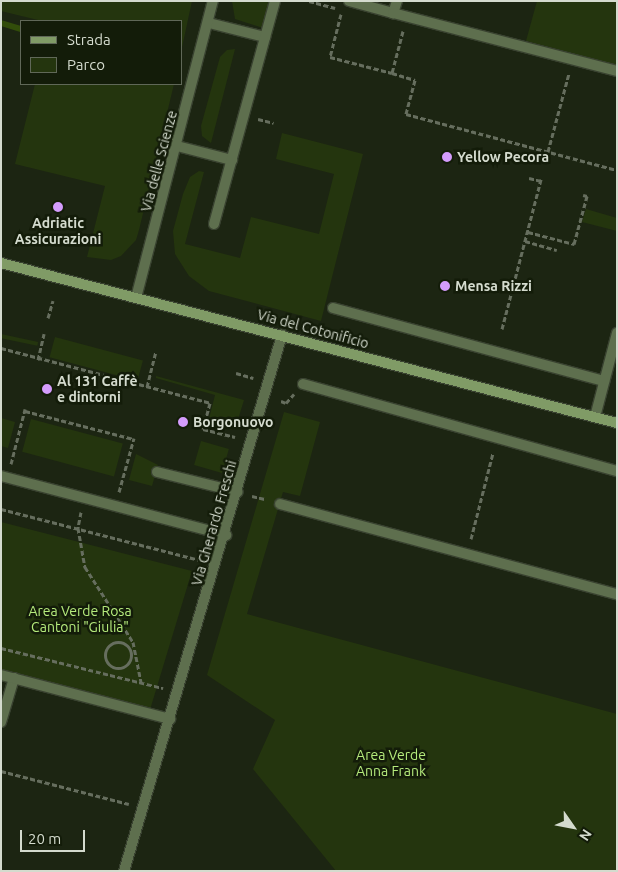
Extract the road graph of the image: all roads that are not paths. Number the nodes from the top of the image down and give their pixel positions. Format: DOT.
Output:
graph roads {
  1 [pos="213,1"];
  2 [pos="275,1"];
  3 [pos="349,1"];
  4 [pos="397,1"];
  5 [pos="394,13"];
  6 [pos="210,23"];
  7 [pos="265,37"];
  8 [pos="617,71"];
  9 [pos="177,146"];
  10 [pos="232,160"];
  11 [pos="214,224"];
  12 [pos="1,263"];
  13 [pos="136,298"];
  14 [pos="333,308"];
  15 [pos="617,333"];
  16 [pos="282,335"];
  17 [pos="604,381"];
  18 [pos="303,384"];
  19 [pos="595,417"];
  20 [pos="617,423"];
  21 [pos="617,471"];
  22 [pos="157,472"];
  23 [pos="5,477"];
  24 [pos="238,492"];
  25 [pos="280,504"];
  26 [pos="226,535"];
  27 [pos="617,594"];
  28 [pos="1,675"];
  29 [pos="14,678"];
  30 [pos="170,719"];
  31 [pos="1,722"];
  32 [pos="124,871"];
  1 -- 6 [label="street, Via delle Scienze"];
  2 -- 7 [label="street"];
  3 -- 5 [label="street"];
  4 -- 5 [label="street"];
  5 -- 8 [label="street"];
  6 -- 7 [label="street"];
  6 -- 9 [label="street, Via delle Scienze"];
  7 -- 10 [label="street"];
  9 -- 10 [label="street"];
  9 -- 13 [label="street, Via delle Scienze"];
  10 -- 11 [label="street"];
  12 -- 13 [label="main road, Via del Cotonificio"];
  13 -- 16 [label="main road, Via del Cotonificio"];
  14 -- 17 [label="street"];
  15 -- 17 [label="street"];
  16 -- 19 [label="main road, Via del Cotonificio"];
  16 -- 24 [label="street, Via Gherardo Freschi"];
  17 -- 19 [label="street"];
  18 -- 21 [label="street"];
  19 -- 20 [label="main road, Via del Cotonificio"];
  22 -- 24 [label="street"];
  23 -- 26 [label="street"];
  24 -- 26 [label="street, Via Gherardo Freschi"];
  25 -- 27 [label="street"];
  26 -- 30 [label="street, Via Gherardo Freschi"];
  28 -- 29 [label="street"];
  29 -- 30 [label="street"];
  29 -- 31 [label="street"];
  30 -- 32 [label="street, Via Gherardo Freschi"];
}
